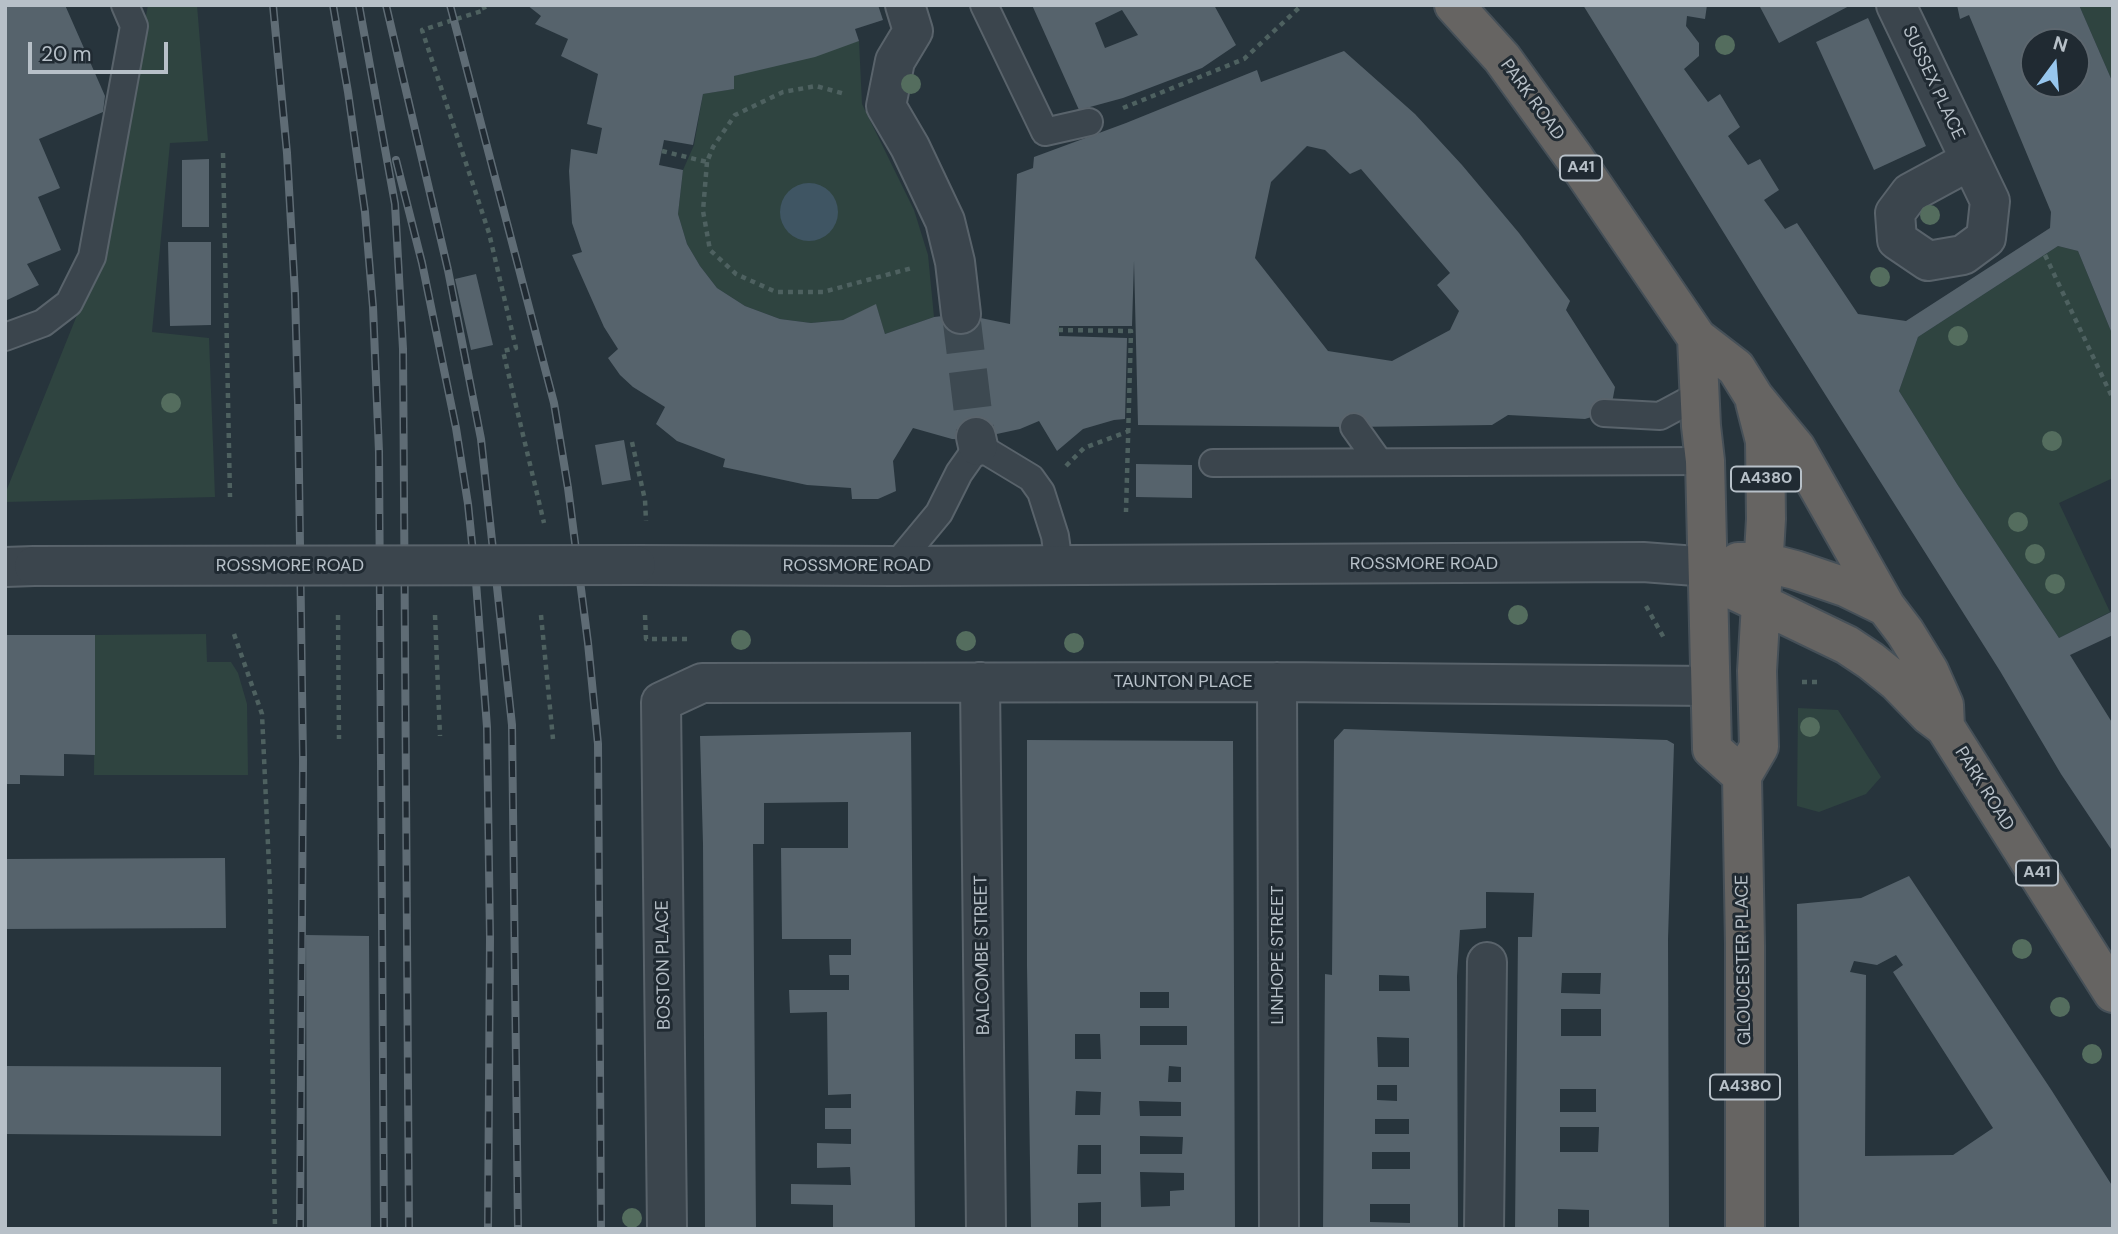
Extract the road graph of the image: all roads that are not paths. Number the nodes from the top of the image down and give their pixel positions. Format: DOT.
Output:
graph roads {
  1 [pos="905,5"];
  2 [pos="984,5"];
  3 [pos="1454,5"];
  4 [pos="1896,5"];
  5 [pos="130,16"];
  6 [pos="1089,122"];
  7 [pos="1969,160"];
  8 [pos="961,314"];
  9 [pos="5,337"];
  10 [pos="1697,338"];
  11 [pos="1699,395"];
  12 [pos="1754,397"];
  13 [pos="1604,414"];
  14 [pos="1354,427"];
  15 [pos="1705,461"];
  16 [pos="1379,462"];
  17 [pos="1213,463"];
  18 [pos="1764,562"];
  19 [pos="1059,565"];
  20 [pos="895,566"];
  21 [pos="20,567"];
  22 [pos="1709,567"];
  23 [pos="1760,604"];
  24 [pos="1886,607"];
  25 [pos="981,682"];
  26 [pos="1277,682"];
  27 [pos="1710,686"];
  28 [pos="660,702"];
  29 [pos="1945,727"];
  30 [pos="1742,776"];
  31 [pos="1487,962"];
  32 [pos="2113,993"];
  33 [pos="667,1229"];
  34 [pos="986,1229"];
  35 [pos="1279,1229"];
  36 [pos="1485,1229"];
  37 [pos="1745,1229"];
  1 -- 8 [label="street"];
  2 -- 6 [label="lane"];
  3 -- 10 [label="highway, PARK ROAD / A41"];
  4 -- 7 [label="street, SUSSEX PLACE"];
  5 -- 9 [label="lane"];
  10 -- 11 [label="highway"];
  10 -- 12 [label="highway, PARK ROAD / A41"];
  11 -- 13 [label="lane"];
  11 -- 15 [label="highway"];
  12 -- 18 [label="highway, PARK ROAD / A4380"];
  12 -- 24 [label="highway, PARK ROAD / A41"];
  14 -- 16 [label="lane"];
  15 -- 16 [label="lane"];
  15 -- 22 [label="highway"];
  16 -- 17 [label="lane"];
  18 -- 22 [label="highway, PARK ROAD"];
  18 -- 23 [label="highway, PARK ROAD / A4380"];
  18 -- 24 [label="highway, PARK ROAD"];
  19 -- 20 [label="street, ROSSMORE ROAD"];
  19 -- 20 [label="lane"];
  19 -- 22 [label="street, ROSSMORE ROAD"];
  20 -- 21 [label="street, ROSSMORE ROAD, bridge"];
  22 -- 23 [label="highway, PARK ROAD / A41"];
  22 -- 27 [label="highway"];
  23 -- 29 [label="highway, PARK ROAD / A41"];
  23 -- 30 [label="highway, A4380"];
  24 -- 29 [label="highway, PARK ROAD / A41"];
  25 -- 26 [label="street, TAUNTON PLACE"];
  25 -- 28 [label="street, TAUNTON PLACE"];
  25 -- 34 [label="street, BALCOMBE STREET"];
  26 -- 27 [label="street, TAUNTON PLACE"];
  26 -- 35 [label="street, LINHOPE STREET"];
  27 -- 30 [label="highway"];
  28 -- 33 [label="street, BOSTON PLACE"];
  29 -- 32 [label="highway, PARK ROAD / A41"];
  30 -- 37 [label="highway, GLOUCESTER PLACE / A4380"];
  31 -- 36 [label="street"];
}
